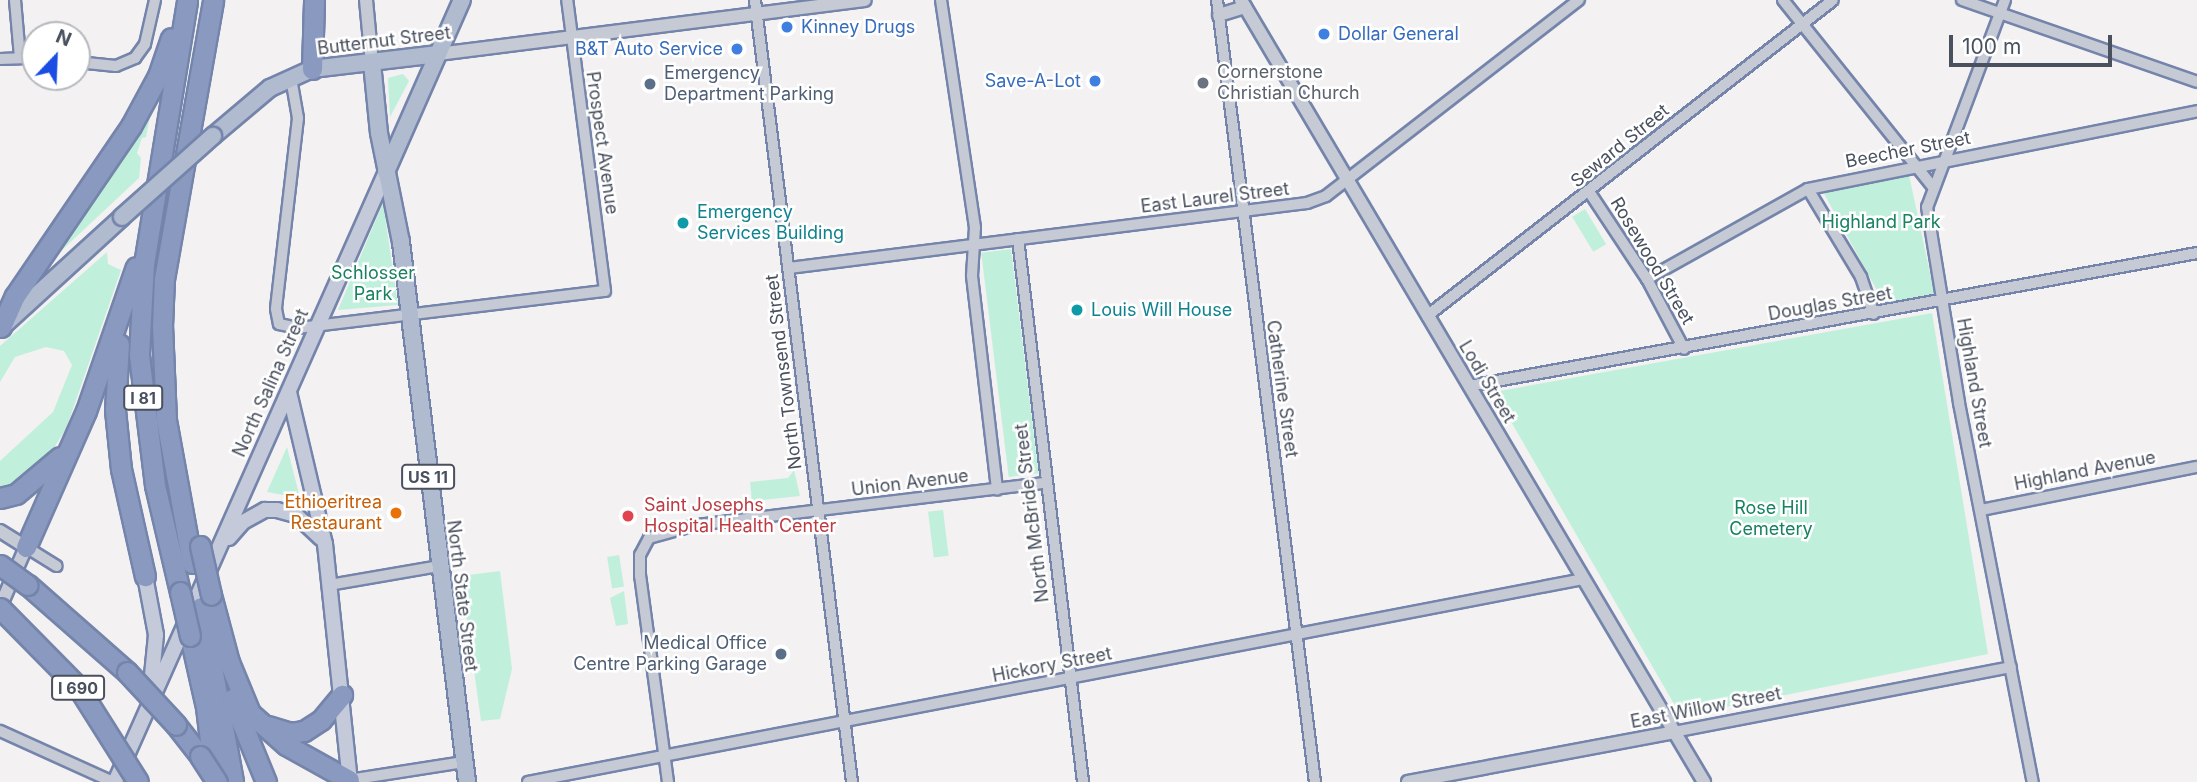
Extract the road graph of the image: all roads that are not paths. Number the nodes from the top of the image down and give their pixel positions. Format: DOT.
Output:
graph roads {
  1 [pos="15,0"];
  2 [pos="155,0"];
  3 [pos="186,0"];
  4 [pos="213,0"];
  5 [pos="314,0"];
  6 [pos="366,0"];
  7 [pos="462,0"];
  8 [pos="567,0"];
  9 [pos="755,0"];
  10 [pos="865,0"];
  11 [pos="941,0"];
  12 [pos="1217,0"];
  13 [pos="1579,0"];
  14 [pos="1783,0"];
  15 [pos="1833,0"];
  16 [pos="1962,0"];
  17 [pos="2005,0"];
  18 [pos="847,1"];
  19 [pos="1243,3"];
  20 [pos="757,14"];
  21 [pos="2000,14"];
  22 [pos="1219,15"];
  23 [pos="1801,23"];
  24 [pos="570,38"];
  25 [pos="438,54"];
  26 [pos="20,57"];
  27 [pos="0,59"];
  28 [pos="91,63"];
  29 [pos="372,63"];
  30 [pos="312,69"];
  31 [pos="291,78"];
  32 [pos="2197,82"];
  33 [pos="2197,111"];
  34 [pos="1942,162"];
  35 [pos="1916,167"];
  36 [pos="386,172"];
  37 [pos="1346,180"];
  38 [pos="1932,186"];
  39 [pos="1808,189"];
  40 [pos="1590,193"];
  41 [pos="154,202"];
  42 [pos="1241,213"];
  43 [pos="1018,239"];
  44 [pos="974,244"];
  45 [pos="2197,253"];
  46 [pos="789,268"];
  47 [pos="1647,279"];
  48 [pos="1942,301"];
  49 [pos="410,314"];
  50 [pos="1874,314"];
  51 [pos="1427,316"];
  52 [pos="120,322"];
  53 [pos="318,326"];
  54 [pos="0,327"];
  55 [pos="1684,349"];
  56 [pos="1469,386"];
  57 [pos="289,392"];
  58 [pos="71,442"];
  59 [pos="2197,467"];
  60 [pos="1045,483"];
  61 [pos="997,490"];
  62 [pos="0,498"];
  63 [pos="1981,509"];
  64 [pos="818,511"];
  65 [pos="0,531"];
  66 [pos="325,544"];
  67 [pos="26,547"];
  68 [pos="212,563"];
  69 [pos="0,565"];
  70 [pos="57,566"];
  71 [pos="439,566"];
  72 [pos="145,576"];
  73 [pos="1583,579"];
  74 [pos="330,585"];
  75 [pos="206,601"];
  76 [pos="0,607"];
  77 [pos="1298,635"];
  78 [pos="2011,667"];
  79 [pos="1070,679"];
  80 [pos="342,695"];
  81 [pos="147,712"];
  82 [pos="256,719"];
  83 [pos="844,722"];
  84 [pos="0,732"];
  85 [pos="1674,732"];
  86 [pos="664,757"];
  87 [pos="464,762"];
  88 [pos="349,781"];
  89 [pos="114,782"];
  90 [pos="138,782"];
  91 [pos="216,782"];
  92 [pos="233,782"];
  93 [pos="266,782"];
  94 [pos="467,782"];
  95 [pos="527,782"];
  96 [pos="668,782"];
  97 [pos="852,782"];
  98 [pos="1083,782"];
  99 [pos="1315,782"];
  100 [pos="1408,782"];
  101 [pos="1704,782"];
  102 [pos="2033,782"];
  1 -- 26 [label="street"];
  2 -- 28 [label="street"];
  3 -- 41 [label="highway, I 81"];
  3 -- 54 [label="highway"];
  4 -- 75 [label="highway, I 81, bridge"];
  5 -- 30 [label="highway"];
  6 -- 29 [label="street, North State Street"];
  7 -- 25 [label="main road, North Salina Street"];
  8 -- 24 [label="street, Prospect Avenue"];
  9 -- 20 [label="street, North Townsend Street"];
  10 -- 18 [label="street, Butternut Street"];
  11 -- 44 [label="street, North McBride Street"];
  12 -- 22 [label="street, Catherine Street"];
  13 -- 37 [label="street, East Laurel Street"];
  14 -- 23 [label="street"];
  15 -- 23 [label="street, Seward Street"];
  16 -- 21 [label="street"];
  17 -- 21 [label="street, Highland Street"];
  18 -- 20 [label="street, Butternut Street"];
  19 -- 22 [label="street"];
  19 -- 37 [label="street, Lodi Street"];
  20 -- 24 [label="street, Butternut Street"];
  20 -- 46 [label="street, North Townsend Street"];
  21 -- 32 [label="street"];
  21 -- 34 [label="street, Highland Street"];
  22 -- 42 [label="street, Catherine Street"];
  23 -- 35 [label="street"];
  23 -- 40 [label="street, Seward Street"];
  24 -- 25 [label="street, Butternut Street"];
  24 -- 49 [label="street, Prospect Avenue"];
  25 -- 29 [label="main road, Butternut Street"];
  25 -- 36 [label="main road, North Salina Street"];
  26 -- 27 [label="street"];
  29 -- 30 [label="main road, Butternut Street"];
  29 -- 36 [label="main road, North State Street"];
  30 -- 31 [label="main road, Butternut Street"];
  31 -- 53 [label="street"];
  31 -- 54 [label="main road, Butternut Street, bridge"];
  33 -- 34 [label="street, Beecher Street"];
  34 -- 35 [label="street, Beecher Street"];
  34 -- 38 [label="street, Highland Street"];
  35 -- 38 [label="street"];
  35 -- 39 [label="street, Beecher Street"];
  36 -- 49 [label="main road, North State Street / US 11"];
  36 -- 53 [label="main road, North Salina Street"];
  37 -- 42 [label="street, East Laurel Street"];
  37 -- 51 [label="street, Lodi Street"];
  38 -- 48 [label="street, Highland Street"];
  39 -- 47 [label="street, Beecher Street"];
  39 -- 50 [label="street"];
  40 -- 47 [label="street, Rosewood Street"];
  40 -- 51 [label="street, Seward Street"];
  41 -- 52 [label="highway"];
  41 -- 91 [label="highway, I 81, bridge"];
  42 -- 43 [label="street, East Laurel Street"];
  42 -- 77 [label="street, Catherine Street"];
  43 -- 44 [label="street, East Laurel Street"];
  43 -- 60 [label="street, North McBride Street"];
  44 -- 46 [label="street, East Laurel Street"];
  44 -- 61 [label="street, North McBride Street"];
  45 -- 48 [label="street, Douglas Street"];
  46 -- 64 [label="street, North Townsend Street"];
  47 -- 55 [label="street, Rosewood Street"];
  48 -- 50 [label="street, Douglas Street"];
  48 -- 63 [label="street, Highland Street"];
  49 -- 53 [label="street"];
  49 -- 71 [label="main road, North State Street / US 11"];
  50 -- 55 [label="street, Douglas Street"];
  51 -- 56 [label="street, Lodi Street"];
  52 -- 58 [label="highway"];
  52 -- 72 [label="highway"];
  53 -- 57 [label="main road, North Salina Street"];
  55 -- 56 [label="street, Douglas Street"];
  56 -- 73 [label="street, Lodi Street"];
  57 -- 66 [label="main road"];
  57 -- 68 [label="main road, North Salina Street"];
  58 -- 62 [label="highway"];
  58 -- 67 [label="highway"];
  59 -- 63 [label="street, Highland Avenue"];
  60 -- 61 [label="street, Union Avenue"];
  60 -- 79 [label="street, North McBride Street"];
  61 -- 64 [label="street, Union Avenue"];
  63 -- 78 [label="street, Highland Street"];
  64 -- 83 [label="street, North Townsend Street"];
  64 -- 86 [label="street, Union Avenue"];
  65 -- 67 [label="street"];
  66 -- 68 [label="main road"];
  66 -- 74 [label="main road"];
  67 -- 70 [label="street"];
  67 -- 76 [label="street"];
  68 -- 81 [label="main road, North Salina Street"];
  69 -- 91 [label="highway, I 690, bridge"];
  71 -- 74 [label="street"];
  71 -- 87 [label="main road, North State Street / US 11"];
  72 -- 81 [label="main road"];
  73 -- 77 [label="street, Hickory Street"];
  73 -- 85 [label="street, Lodi Street"];
  74 -- 80 [label="main road"];
  75 -- 82 [label="highway"];
  75 -- 92 [label="highway"];
  75 -- 93 [label="highway"];
  76 -- 90 [label="highway, I 690, bridge"];
  77 -- 79 [label="street, Hickory Street"];
  77 -- 99 [label="street, Catherine Street"];
  78 -- 85 [label="street, East Willow Street"];
  78 -- 102 [label="street, Highland Street"];
  79 -- 83 [label="street, Hickory Street"];
  79 -- 98 [label="street, North McBride Street"];
  80 -- 82 [label="highway"];
  80 -- 88 [label="main road"];
  81 -- 89 [label="main road, North Salina Street"];
  82 -- 88 [label="highway"];
  83 -- 86 [label="street, Hickory Street"];
  83 -- 97 [label="street, North Townsend Street"];
  84 -- 89 [label="street"];
  85 -- 100 [label="street, East Willow Street"];
  85 -- 101 [label="street, Lodi Street"];
  86 -- 95 [label="street, Hickory Street"];
  86 -- 96 [label="street"];
  87 -- 88 [label="street"];
  87 -- 94 [label="main road, North State Street / US 11"];
}
